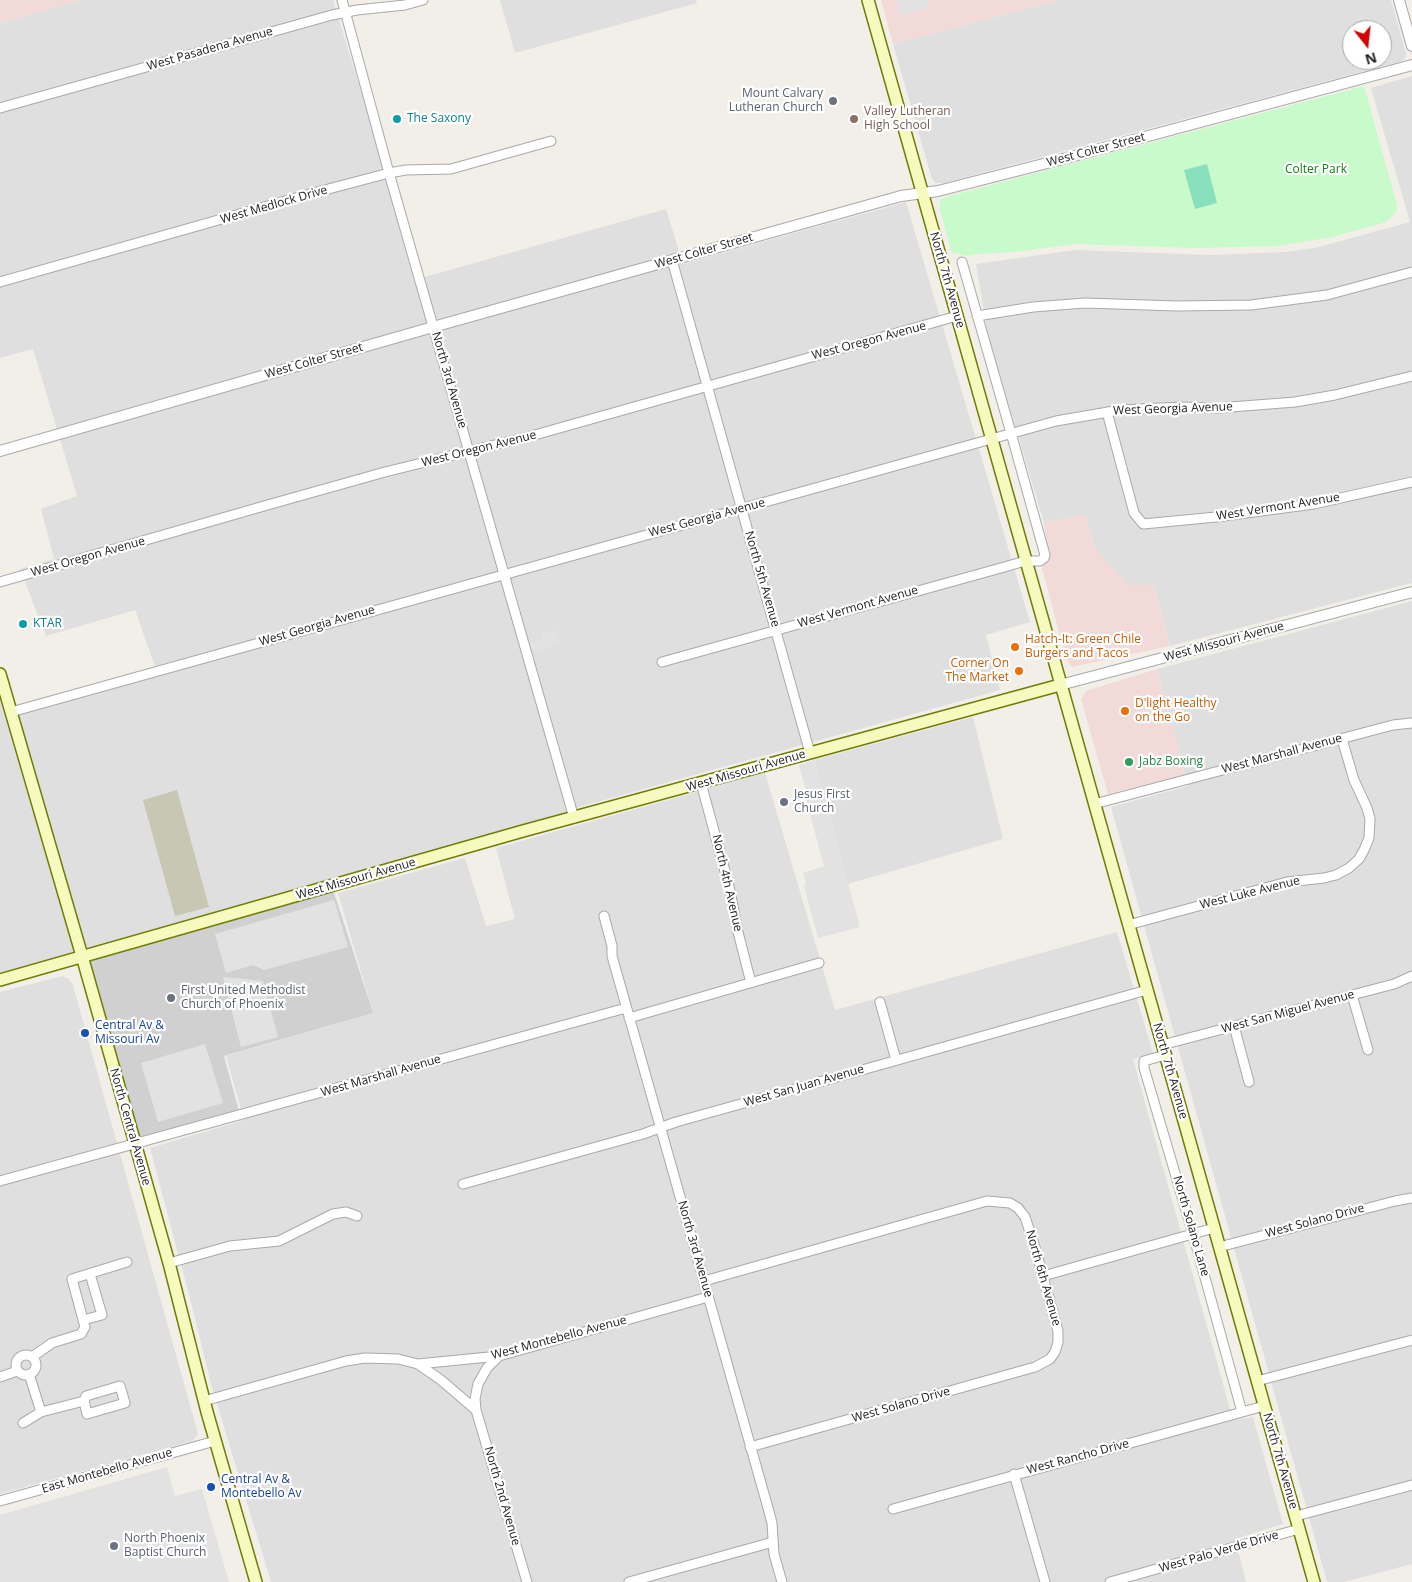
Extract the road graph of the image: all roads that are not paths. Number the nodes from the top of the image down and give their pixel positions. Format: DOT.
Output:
graph roads {
  1 [pos="342,0"];
  2 [pos="423,0"];
  3 [pos="868,0"];
  4 [pos="1399,0"];
  5 [pos="345,12"];
  6 [pos="1412,46"];
  7 [pos="1412,65"];
  8 [pos="0,108"];
  9 [pos="551,141"];
  10 [pos="389,174"];
  11 [pos="922,193"];
  12 [pos="672,260"];
  13 [pos="962,262"];
  14 [pos="1412,272"];
  15 [pos="0,282"];
  16 [pos="957,316"];
  17 [pos="977,316"];
  18 [pos="433,327"];
  19 [pos="1412,376"];
  20 [pos="707,386"];
  21 [pos="1107,412"];
  22 [pos="1011,432"];
  23 [pos="990,438"];
  24 [pos="0,451"];
  25 [pos="469,452"];
  26 [pos="1412,482"];
  27 [pos="742,509"];
  28 [pos="1025,561"];
  29 [pos="504,574"];
  30 [pos="0,582"];
  31 [pos="1412,592"];
  32 [pos="776,630"];
  33 [pos="662,662"];
  34 [pos="0,674"];
  35 [pos="1060,685"];
  36 [pos="11,712"];
  37 [pos="1412,723"];
  38 [pos="1342,738"];
  39 [pos="810,753"];
  40 [pos="701,783"];
  41 [pos="1094,804"];
  42 [pos="574,818"];
  43 [pos="604,916"];
  44 [pos="1128,924"];
  45 [pos="82,956"];
  46 [pos="819,963"];
  47 [pos="1412,976"];
  48 [pos="0,980"];
  49 [pos="751,983"];
  50 [pos="1147,990"];
  51 [pos="1352,994"];
  52 [pos="880,1002"];
  53 [pos="626,1008"];
  54 [pos="629,1018"];
  55 [pos="1234,1026"];
  56 [pos="1164,1050"];
  57 [pos="1368,1050"];
  58 [pos="896,1060"];
  59 [pos="1249,1082"];
  60 [pos="660,1128"];
  61 [pos="135,1145"];
  62 [pos="0,1182"];
  63 [pos="463,1184"];
  64 [pos="1412,1198"];
  65 [pos="357,1216"];
  66 [pos="1214,1228"];
  67 [pos="1193,1234"];
  68 [pos="1219,1247"];
  69 [pos="127,1262"];
  70 [pos="169,1262"];
  71 [pos="90,1274"];
  72 [pos="1043,1276"];
  73 [pos="704,1281"];
  74 [pos="708,1297"];
  75 [pos="83,1320"];
  76 [pos="1412,1340"];
  77 [pos="499,1356"];
  78 [pos="32,1357"];
  79 [pos="1050,1359"];
  80 [pos="418,1364"];
  81 [pos="17,1371"];
  82 [pos="29,1374"];
  83 [pos="0,1377"];
  84 [pos="1257,1381"];
  85 [pos="84,1401"];
  86 [pos="204,1401"];
  87 [pos="1264,1406"];
  88 [pos="476,1410"];
  89 [pos="41,1412"];
  90 [pos="1242,1412"];
  91 [pos="23,1423"];
  92 [pos="215,1441"];
  93 [pos="750,1446"];
  94 [pos="1014,1474"];
  95 [pos="1412,1485"];
  96 [pos="0,1501"];
  97 [pos="893,1509"];
  98 [pos="1296,1516"];
  99 [pos="1299,1529"];
  100 [pos="773,1542"];
  101 [pos="256,1582"];
  102 [pos="527,1582"];
  103 [pos="629,1582"];
  104 [pos="782,1582"];
  105 [pos="1045,1582"];
  106 [pos="1110,1582"];
  107 [pos="1314,1582"];
  1 -- 5 [label="street, North 3rd Avenue"];
  2 -- 5 [label="street, West Pasadena Avenue"];
  3 -- 11 [label="main road, North 7th Avenue"];
  4 -- 6 [label="street"];
  5 -- 8 [label="street, West Pasadena Avenue"];
  5 -- 10 [label="street, North 3rd Avenue"];
  7 -- 11 [label="street, West Colter Street"];
  9 -- 10 [label="street, West Medlock Drive"];
  10 -- 15 [label="street, West Medlock Drive"];
  10 -- 18 [label="street, North 3rd Avenue"];
  11 -- 12 [label="street, West Colter Street"];
  11 -- 16 [label="main road, North 7th Avenue"];
  12 -- 18 [label="street, West Colter Street"];
  12 -- 20 [label="street, North 5th Avenue"];
  13 -- 17 [label="street, North 7th Avenue"];
  14 -- 17 [label="street"];
  16 -- 20 [label="street, West Oregon Avenue"];
  16 -- 23 [label="main road, North 7th Avenue"];
  17 -- 22 [label="street, North 7th Avenue"];
  18 -- 24 [label="street, West Colter Street"];
  18 -- 25 [label="street, North 3rd Avenue"];
  19 -- 21 [label="street, West Georgia Avenue"];
  20 -- 25 [label="street, West Oregon Avenue"];
  20 -- 27 [label="street, North 5th Avenue"];
  21 -- 22 [label="street, West Georgia Avenue"];
  21 -- 26 [label="street, West Vermont Avenue"];
  22 -- 23 [label="street, West Georgia Avenue"];
  22 -- 28 [label="street, North 7th Avenue"];
  23 -- 27 [label="street, West Georgia Avenue"];
  23 -- 28 [label="main road, North 7th Avenue"];
  25 -- 29 [label="street, North 3rd Avenue"];
  25 -- 30 [label="street, West Oregon Avenue"];
  27 -- 29 [label="street, West Georgia Avenue"];
  27 -- 32 [label="street, North 5th Avenue"];
  28 -- 32 [label="street, West Vermont Avenue"];
  28 -- 35 [label="main road, North 7th Avenue"];
  29 -- 36 [label="street, West Georgia Avenue"];
  29 -- 42 [label="street, North 3rd Avenue"];
  31 -- 35 [label="street, West Missouri Avenue"];
  32 -- 33 [label="street, West Vermont Avenue"];
  32 -- 39 [label="street, North 5th Avenue"];
  34 -- 36 [label="main road, North Central Avenue"];
  35 -- 39 [label="main road, West Missouri Avenue"];
  35 -- 41 [label="main road, North 7th Avenue"];
  36 -- 45 [label="main road, North Central Avenue"];
  37 -- 38 [label="street, West Marshall Avenue"];
  38 -- 41 [label="street, West Marshall Avenue"];
  38 -- 44 [label="street, West Luke Avenue"];
  39 -- 40 [label="main road, West Missouri Avenue"];
  40 -- 42 [label="main road, West Missouri Avenue"];
  40 -- 49 [label="street, North 4th Avenue"];
  41 -- 44 [label="main road, North 7th Avenue"];
  42 -- 45 [label="main road, West Missouri Avenue"];
  43 -- 53 [label="street, North 3rd Avenue"];
  44 -- 50 [label="main road, North 7th Avenue"];
  45 -- 48 [label="main road, West Missouri Avenue"];
  45 -- 61 [label="main road, North Central Avenue"];
  46 -- 49 [label="street"];
  47 -- 51 [label="street, West San Miguel Avenue"];
  49 -- 54 [label="street"];
  50 -- 56 [label="main road, North 7th Avenue"];
  50 -- 58 [label="street, West San Juan Avenue"];
  51 -- 55 [label="street, West San Miguel Avenue"];
  51 -- 57 [label="street"];
  52 -- 58 [label="street"];
  53 -- 54 [label="street, North 3rd Avenue"];
  53 -- 61 [label="street, West Marshall Avenue"];
  54 -- 60 [label="street, North 3rd Avenue"];
  55 -- 56 [label="street, West San Miguel Avenue"];
  55 -- 59 [label="street"];
  56 -- 66 [label="main road, North 7th Avenue"];
  56 -- 67 [label="street, North Solano Lane"];
  58 -- 60 [label="street, West San Juan Avenue"];
  60 -- 63 [label="street, West San Juan Avenue"];
  60 -- 73 [label="street, North 3rd Avenue"];
  61 -- 62 [label="street, West Marshall Avenue"];
  61 -- 70 [label="main road, North Central Avenue"];
  64 -- 68 [label="street, West Solano Drive"];
  65 -- 70 [label="street"];
  66 -- 67 [label="street"];
  66 -- 68 [label="main road, North 7th Avenue"];
  67 -- 72 [label="street"];
  67 -- 90 [label="street, North Solano Lane"];
  68 -- 84 [label="main road, North 7th Avenue"];
  69 -- 71 [label="street"];
  70 -- 86 [label="main road, North Central Avenue"];
  71 -- 75 [label="street"];
  71 -- 75 [label="street"];
  72 -- 73 [label="street, North 6th Avenue"];
  72 -- 79 [label="street, North 6th Avenue"];
  73 -- 74 [label="street, North 3rd Avenue"];
  74 -- 77 [label="street, West Montebello Avenue"];
  74 -- 93 [label="street, North 3rd Avenue"];
  75 -- 78 [label="street"];
  76 -- 84 [label="street"];
  77 -- 80 [label="street, West Montebello Avenue"];
  77 -- 88 [label="street, North 2nd Avenue"];
  78 -- 81 [label="street"];
  78 -- 82 [label="street"];
  79 -- 93 [label="street, West Solano Drive"];
  80 -- 86 [label="street, West Montebello Avenue"];
  80 -- 88 [label="street"];
  81 -- 82 [label="street"];
  81 -- 83 [label="street"];
  82 -- 89 [label="street"];
  84 -- 87 [label="main road, North 7th Avenue"];
  85 -- 85 [label="street"];
  85 -- 89 [label="street"];
  86 -- 92 [label="main road, North Central Avenue"];
  87 -- 90 [label="street, West Rancho Drive"];
  87 -- 98 [label="main road, North 7th Avenue"];
  88 -- 102 [label="street, North 2nd Avenue"];
  89 -- 91 [label="street"];
  90 -- 94 [label="street, West Rancho Drive"];
  92 -- 96 [label="street, East Montebello Avenue"];
  92 -- 101 [label="main road, North Central Avenue"];
  93 -- 100 [label="street, North 3rd Avenue"];
  94 -- 97 [label="street, West Rancho Drive"];
  94 -- 105 [label="street"];
  95 -- 98 [label="street"];
  98 -- 99 [label="main road, North 7th Avenue"];
  99 -- 106 [label="street, West Palo Verde Drive"];
  99 -- 107 [label="main road, North 7th Avenue"];
  100 -- 103 [label="street"];
  100 -- 104 [label="street, North 3rd Avenue"];
}
